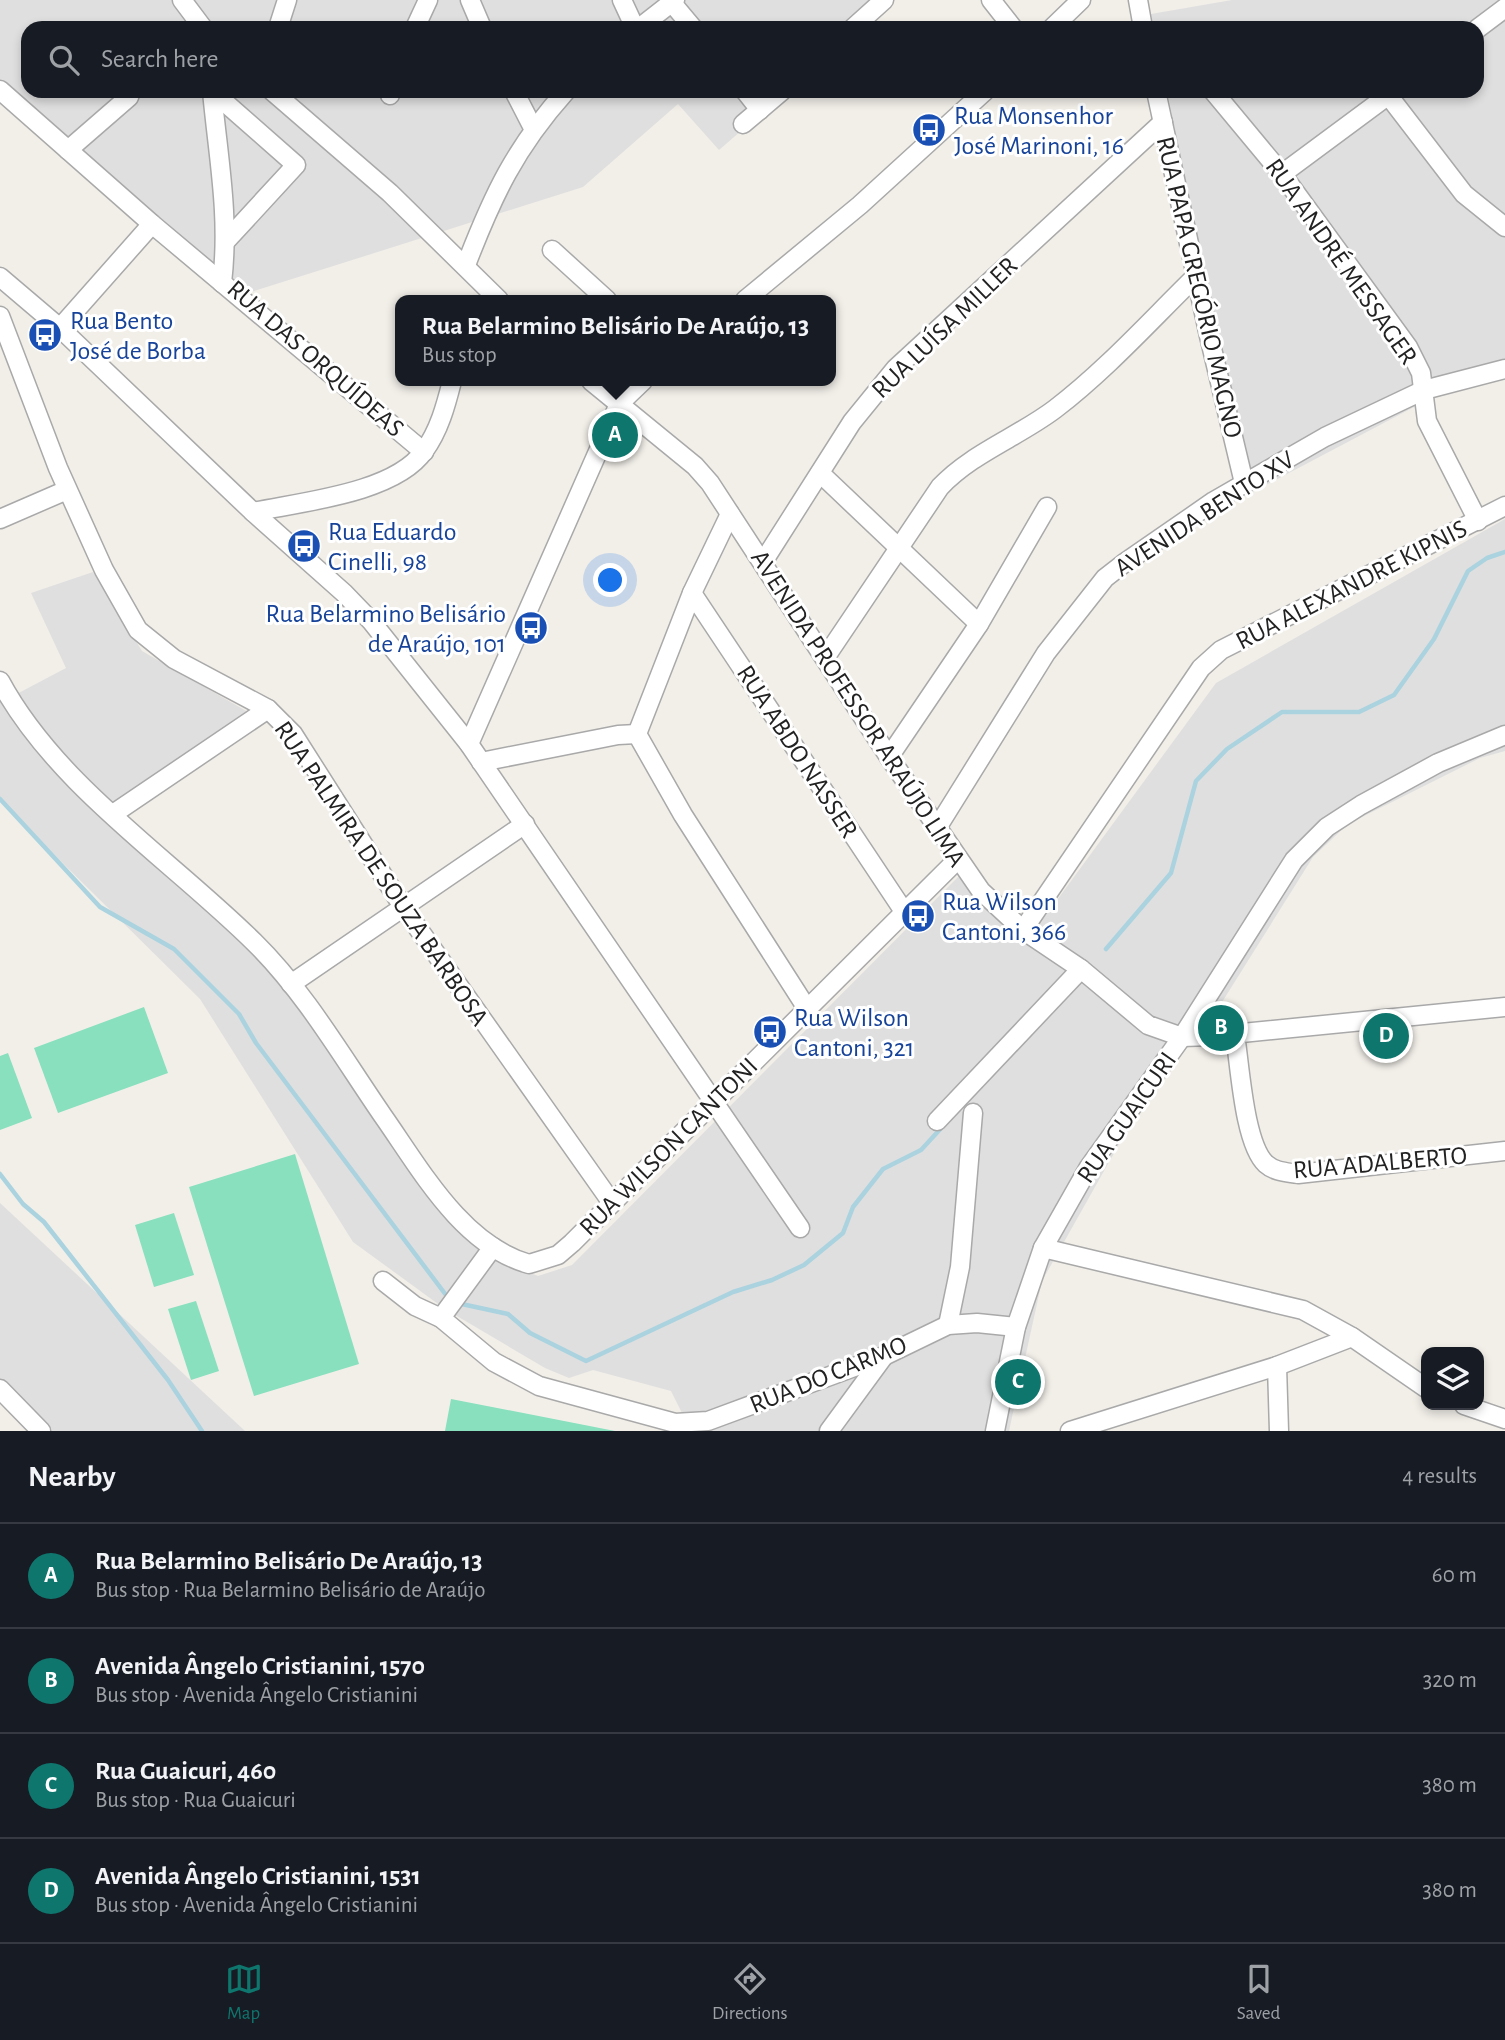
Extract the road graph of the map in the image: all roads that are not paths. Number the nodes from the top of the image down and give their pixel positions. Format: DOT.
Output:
graph roads {
  1 [pos="182,0"];
  2 [pos="286,0"];
  3 [pos="428,0"];
  4 [pos="470,0"];
  5 [pos="622,0"];
  6 [pos="884,0"];
  7 [pos="991,0"];
  8 [pos="1081,0"];
  9 [pos="673,1"];
  10 [pos="1504,11"];
  11 [pos="198,21"];
  12 [pos="280,21"];
  13 [pos="418,21"];
  14 [pos="479,21"];
  15 [pos="633,21"];
  16 [pos="646,21"];
  17 [pos="688,21"];
  18 [pos="861,21"];
  19 [pos="1008,21"];
  20 [pos="1059,21"];
  21 [pos="1484,24"];
  22 [pos="0,90"];
  23 [pos="128,98"];
  24 [pos="213,98"];
  25 [pos="219,98"];
  26 [pos="280,98"];
  27 [pos="518,98"];
  28 [pos="560,98"];
  29 [pos="751,98"];
  30 [pos="774,98"];
  31 [pos="977,98"];
  32 [pos="1158,98"];
  33 [pos="1219,98"];
  34 [pos="1384,98"];
  35 [pos="1395,98"];
  36 [pos="760,110"];
  37 [pos="1163,122"];
  38 [pos="743,124"];
  39 [pos="533,128"];
  40 [pos="68,150"];
  41 [pos="1282,174"];
  42 [pos="152,224"];
  43 [pos="1505,227"];
  44 [pos="226,241"];
  45 [pos="552,250"];
  46 [pos="466,265"];
  47 [pos="0,276"];
  48 [pos="1196,276"];
  49 [pos="222,283"];
  50 [pos="479,292"];
  51 [pos="602,295"];
  52 [pos="751,295"];
  53 [pos="0,316"];
  54 [pos="60,328"];
  55 [pos="1505,369"];
  56 [pos="451,386"];
  57 [pos="597,386"];
  58 [pos="638,386"];
  59 [pos="1424,390"];
  60 [pos="619,404"];
  61 [pos="424,452"];
  62 [pos="820,473"];
  63 [pos="1244,483"];
  64 [pos="67,490"];
  65 [pos="1505,506"];
  66 [pos="1047,507"];
  67 [pos="253,512"];
  68 [pos="730,514"];
  69 [pos="0,519"];
  70 [pos="1479,521"];
  71 [pos="902,548"];
  72 [pos="762,562"];
  73 [pos="692,593"];
  74 [pos="979,624"];
  75 [pos="825,659"];
  76 [pos="0,681"];
  77 [pos="268,709"];
  78 [pos="637,734"];
  79 [pos="1505,735"];
  80 [pos="469,744"];
  81 [pos="889,757"];
  82 [pos="481,762"];
  83 [pos="113,814"];
  84 [pos="525,824"];
  85 [pos="937,828"];
  86 [pos="957,860"];
  87 [pos="403,907"];
  88 [pos="903,910"];
  89 [pos="1023,930"];
  90 [pos="1081,969"];
  91 [pos="291,984"];
  92 [pos="806,1007"];
  93 [pos="1505,1007"];
  94 [pos="1235,1035"];
  95 [pos="1182,1037"];
  96 [pos="712,1101"];
  97 [pos="973,1113"];
  98 [pos="937,1121"];
  99 [pos="1505,1151"];
  100 [pos="612,1203"];
  101 [pos="800,1228"];
  102 [pos="493,1247"];
  103 [pos="1043,1248"];
  104 [pos="383,1281"];
  105 [pos="441,1318"];
  106 [pos="948,1325"];
  107 [pos="1016,1327"];
  108 [pos="1352,1337"];
  109 [pos="884,1356"];
  110 [pos="1276,1367"];
  111 [pos="1421,1385"];
  112 [pos="0,1389"];
  113 [pos="1479,1410"];
  114 [pos="1505,1419"];
  115 [pos="681,1427"];
  116 [pos="41,1431"];
  117 [pos="829,1431"];
  118 [pos="995,1431"];
  119 [pos="1070,1431"];
  120 [pos="1279,1431"];
  1 -- 11 [label="street"];
  2 -- 12 [label="street"];
  3 -- 13 [label="street"];
  4 -- 14 [label="street"];
  5 -- 15 [label="street"];
  6 -- 18 [label="street"];
  7 -- 19 [label="street"];
  8 -- 20 [label="street"];
  9 -- 16 [label="street"];
  9 -- 17 [label="street"];
  10 -- 21 [label="street"];
  22 -- 40 [label="street"];
  23 -- 40 [label="street"];
  24 -- 44 [label="street, RUA DAS ORQUÍDEAS"];
  25 -- 44 [label="street"];
  26 -- 46 [label="street"];
  27 -- 39 [label="street"];
  28 -- 39 [label="street"];
  29 -- 36 [label="street"];
  30 -- 36 [label="street"];
  31 -- 52 [label="street"];
  32 -- 37 [label="street, RUA PAPA GREGÓRIO MAGNO"];
  33 -- 41 [label="street, RUA ANDRÉ MESSAGER"];
  34 -- 41 [label="street"];
  35 -- 43 [label="street"];
  36 -- 38 [label="street"];
  37 -- 48 [label="street, RUA PAPA GREGÓRIO MAGNO"];
  37 -- 62 [label="street, RUA LUÍSA MILLER"];
  39 -- 46 [label="street"];
  40 -- 42 [label="street"];
  41 -- 59 [label="street, RUA ANDRÉ MESSAGER"];
  42 -- 49 [label="street"];
  42 -- 54 [label="street"];
  44 -- 49 [label="street, RUA DAS ORQUÍDEAS"];
  45 -- 51 [label="street"];
  46 -- 50 [label="street"];
  47 -- 54 [label="street"];
  48 -- 63 [label="street, RUA PAPA GREGÓRIO MAGNO"];
  48 -- 71 [label="street"];
  49 -- 61 [label="street, RUA DAS ORQUÍDEAS"];
  53 -- 64 [label="street, RUA PALMIRA DE SOUZA BARBOSA"];
  54 -- 67 [label="street"];
  55 -- 59 [label="street, AVENIDA BENTO XV"];
  56 -- 61 [label="street"];
  57 -- 60 [label="street, AVENIDA PROFESSOR ARAÚJO LIMA"];
  58 -- 60 [label="street"];
  59 -- 63 [label="street, AVENIDA BENTO XV"];
  59 -- 70 [label="street, RUA ANDRÉ MESSAGER"];
  60 -- 68 [label="street, AVENIDA PROFESSOR ARAÚJO LIMA"];
  60 -- 80 [label="street"];
  61 -- 67 [label="street"];
  62 -- 71 [label="street"];
  62 -- 72 [label="street, RUA LUÍSA MILLER"];
  63 -- 85 [label="street, AVENIDA BENTO XV"];
  64 -- 69 [label="street"];
  64 -- 77 [label="street, RUA PALMIRA DE SOUZA BARBOSA"];
  65 -- 70 [label="street, RUA ALEXANDRE KIPNIS"];
  66 -- 74 [label="street"];
  67 -- 80 [label="street"];
  68 -- 72 [label="street, AVENIDA PROFESSOR ARAÚJO LIMA"];
  68 -- 73 [label="street"];
  70 -- 89 [label="street, RUA ALEXANDRE KIPNIS"];
  71 -- 74 [label="street"];
  71 -- 75 [label="street"];
  72 -- 75 [label="street, AVENIDA PROFESSOR ARAÚJO LIMA"];
  73 -- 78 [label="street"];
  73 -- 88 [label="street, RUA ABDO NASSER"];
  74 -- 81 [label="street"];
  75 -- 81 [label="street, AVENIDA PROFESSOR ARAÚJO LIMA"];
  76 -- 83 [label="street"];
  77 -- 83 [label="street"];
  77 -- 87 [label="street, RUA PALMIRA DE SOUZA BARBOSA"];
  78 -- 82 [label="street"];
  78 -- 92 [label="street"];
  79 -- 95 [label="street, RUA GUAICURI"];
  80 -- 82 [label="street"];
  81 -- 85 [label="street, AVENIDA PROFESSOR ARAÚJO LIMA"];
  82 -- 84 [label="street"];
  83 -- 91 [label="street"];
  84 -- 87 [label="street"];
  84 -- 96 [label="street"];
  85 -- 86 [label="street, AVENIDA PROFESSOR ARAÚJO LIMA"];
  86 -- 88 [label="street, RUA WILSON CANTONI"];
  86 -- 89 [label="street, AVENIDA PROFESSOR ARAÚJO LIMA"];
  87 -- 91 [label="street"];
  87 -- 100 [label="street, RUA PALMIRA DE SOUZA BARBOSA"];
  88 -- 92 [label="street, RUA WILSON CANTONI"];
  89 -- 90 [label="street, AVENIDA PROFESSOR ARAÚJO LIMA"];
  90 -- 95 [label="street, AVENIDA PROFESSOR ARAÚJO LIMA"];
  90 -- 98 [label="street"];
  91 -- 102 [label="street"];
  92 -- 96 [label="street, RUA WILSON CANTONI"];
  93 -- 94 [label="street"];
  94 -- 95 [label="street"];
  94 -- 99 [label="street, RUA ADALBERTO"];
  95 -- 103 [label="street, RUA GUAICURI"];
  96 -- 100 [label="street, RUA WILSON CANTONI"];
  96 -- 101 [label="street"];
  97 -- 106 [label="street"];
  100 -- 102 [label="street, RUA WILSON CANTONI"];
  102 -- 105 [label="street"];
  103 -- 107 [label="street, RUA GUAICURI"];
  103 -- 108 [label="street"];
  104 -- 105 [label="street, RUA DO CARMO"];
  105 -- 115 [label="street, RUA DO CARMO"];
  106 -- 107 [label="street, RUA DO CARMO"];
  106 -- 109 [label="street, RUA DO CARMO"];
  107 -- 118 [label="street, RUA GUAICURI"];
  108 -- 110 [label="street"];
  108 -- 111 [label="street"];
  109 -- 115 [label="street, RUA DO CARMO"];
  109 -- 117 [label="street"];
  110 -- 119 [label="street"];
  110 -- 120 [label="street"];
  112 -- 116 [label="street"];
  113 -- 114 [label="street"];
}
